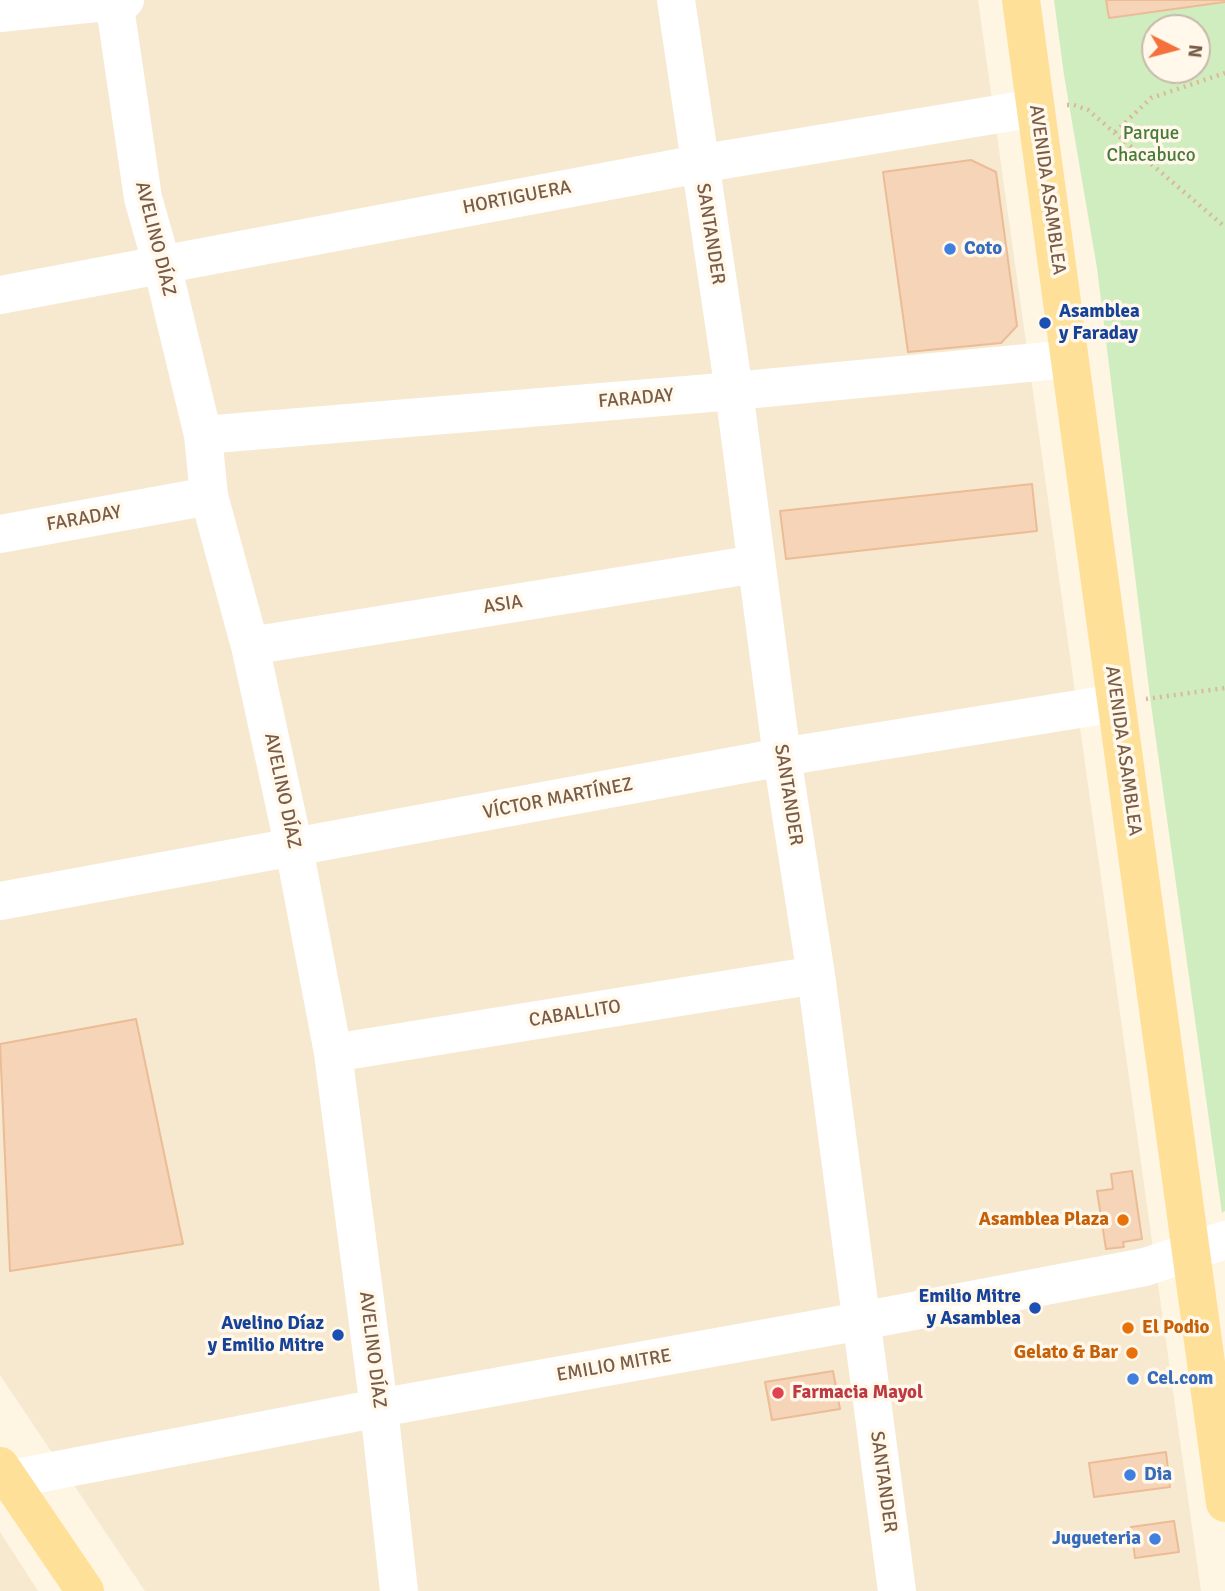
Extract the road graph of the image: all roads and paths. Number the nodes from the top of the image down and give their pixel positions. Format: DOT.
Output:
graph roads {
  1 [pos="114,0"];
  2 [pos="125,0"];
  3 [pos="676,0"];
  4 [pos="1021,0"];
  5 [pos="0,13"];
  6 [pos="1225,73"];
  7 [pos="1035,108"];
  8 [pos="1115,132"];
  9 [pos="699,164"];
  10 [pos="1225,227"];
  11 [pos="162,265"];
  12 [pos="0,295"];
  13 [pos="1069,359"];
  14 [pos="734,391"];
  15 [pos="203,435"];
  16 [pos="209,496"];
  17 [pos="0,534"];
  18 [pos="756,564"];
  19 [pos="250,646"];
  20 [pos="1225,688"];
  21 [pos="1116,703"];
  22 [pos="782,757"];
  23 [pos="294,848"];
  24 [pos="0,901"];
  25 [pos="816,975"];
  26 [pos="333,1053"];
  27 [pos="1208,1246"];
  28 [pos="861,1321"];
  29 [pos="379,1408"];
  30 [pos="3,1476"];
  31 [pos="1225,1503"];
  32 [pos="85,1591"];
  33 [pos="399,1591"];
  34 [pos="897,1591"];
  1 -- 2 [label="street"];
  1 -- 5 [label="street"];
  1 -- 11 [label="street, AVELINO DÍAZ"];
  3 -- 9 [label="street, SANTANDER"];
  4 -- 7 [label="main road, AVENIDA ASAMBLEA"];
  6 -- 8 [label="path"];
  7 -- 8 [label="path"];
  7 -- 9 [label="street, HORTIGUERA"];
  7 -- 13 [label="main road, AVENIDA ASAMBLEA"];
  8 -- 10 [label="path"];
  9 -- 11 [label="street, HORTIGUERA"];
  9 -- 14 [label="street, SANTANDER"];
  11 -- 12 [label="street, HORTIGUERA"];
  11 -- 15 [label="street, AVELINO DÍAZ"];
  13 -- 14 [label="street, FARADAY"];
  13 -- 21 [label="main road, AVENIDA ASAMBLEA"];
  14 -- 15 [label="street, FARADAY"];
  14 -- 18 [label="street, SANTANDER"];
  15 -- 16 [label="street, AVELINO DÍAZ"];
  16 -- 17 [label="street, FARADAY"];
  16 -- 19 [label="street, AVELINO DÍAZ"];
  18 -- 19 [label="street, ASIA"];
  18 -- 22 [label="street, SANTANDER"];
  19 -- 23 [label="street, AVELINO DÍAZ"];
  20 -- 21 [label="path"];
  21 -- 22 [label="street, VÍCTOR MARTÍNEZ"];
  21 -- 27 [label="main road, AVENIDA ASAMBLEA"];
  22 -- 23 [label="street, VÍCTOR MARTÍNEZ"];
  22 -- 25 [label="street, SANTANDER"];
  23 -- 24 [label="street, VÍCTOR MARTÍNEZ"];
  23 -- 26 [label="street, AVELINO DÍAZ"];
  25 -- 26 [label="street, CABALLITO"];
  25 -- 28 [label="street, SANTANDER"];
  26 -- 29 [label="street, AVELINO DÍAZ"];
  27 -- 28 [label="street, EMILIO MITRE"];
  27 -- 31 [label="main road, AVENIDA ASAMBLEA"];
  28 -- 29 [label="street, EMILIO MITRE"];
  28 -- 34 [label="street, SANTANDER"];
  29 -- 30 [label="street, EMILIO MITRE"];
  29 -- 33 [label="street, AVELINO DÍAZ"];
  30 -- 32 [label="main road"];
}
